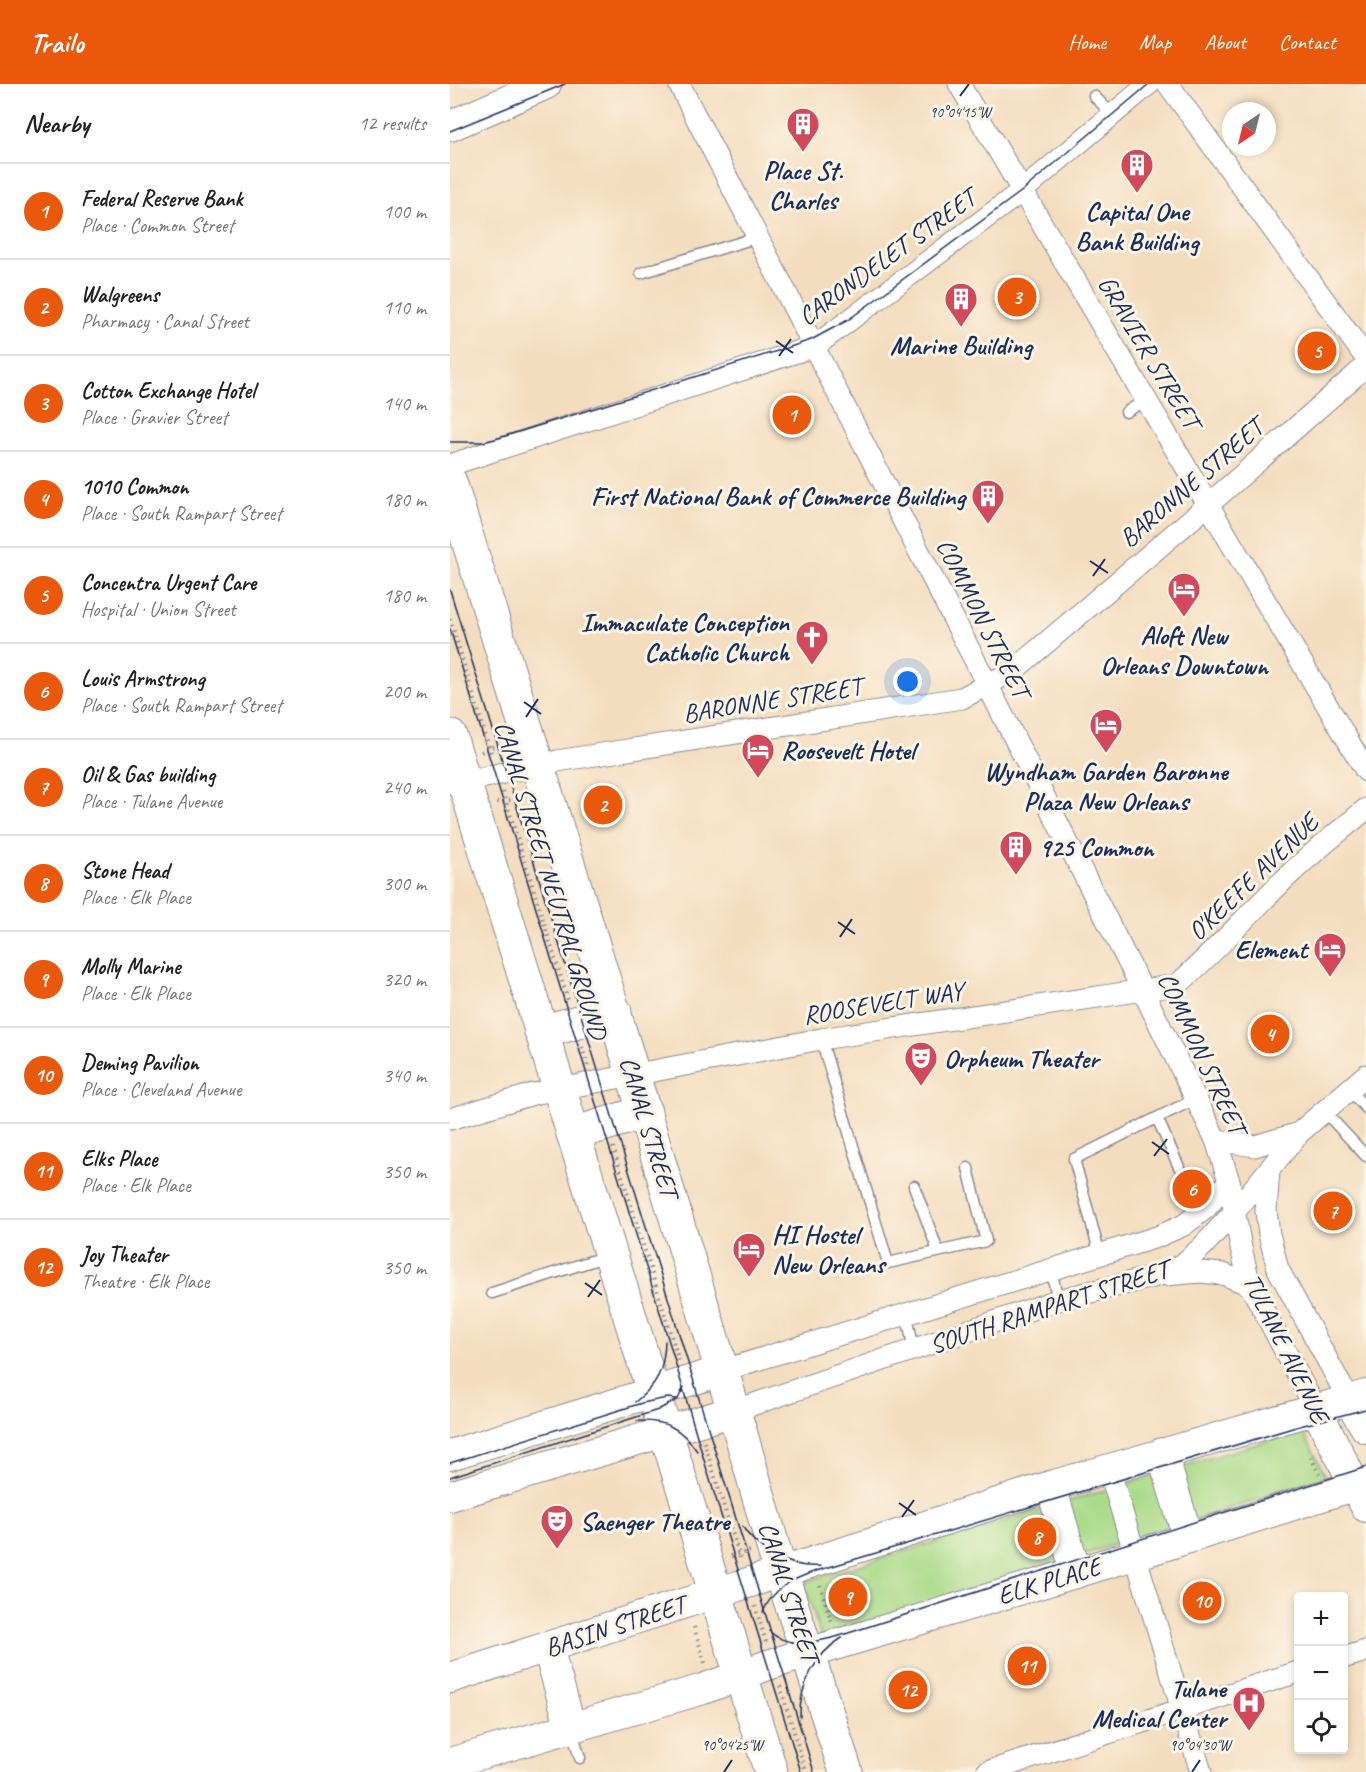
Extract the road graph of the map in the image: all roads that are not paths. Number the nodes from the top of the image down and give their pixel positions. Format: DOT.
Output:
graph roads {
  1 [pos="546,84"];
  2 [pos="679,84"];
  3 [pos="959,84"];
  4 [pos="1149,84"];
  5 [pos="1168,84"];
  6 [pos="1094,96"];
  7 [pos="1112,114"];
  8 [pos="450,126"];
  9 [pos="1022,191"];
  10 [pos="758,237"];
  11 [pos="641,273"];
  12 [pos="814,346"];
  13 [pos="1366,358"];
  14 [pos="1366,366"];
  15 [pos="1146,400"];
  16 [pos="1126,412"];
  17 [pos="450,465"];
  18 [pos="450,482"];
  19 [pos="1208,505"];
  20 [pos="988,686"];
  21 [pos="460,764"];
  22 [pos="538,764"];
  23 [pos="1366,771"];
  24 [pos="1366,809"];
  25 [pos="1142,989"];
  26 [pos="615,1012"];
  27 [pos="541,1032"];
  28 [pos="821,1040"];
  29 [pos="1366,1075"];
  30 [pos="634,1076"];
  31 [pos="559,1089"];
  32 [pos="1349,1090"];
  33 [pos="1196,1099"];
  34 [pos="1366,1108"];
  35 [pos="1324,1111"];
  36 [pos="645,1112"];
  37 [pos="1157,1118"];
  38 [pos="450,1119"];
  39 [pos="1299,1133"];
  40 [pos="573,1134"];
  41 [pos="1215,1140"];
  42 [pos="1366,1156"];
  43 [pos="1179,1167"];
  44 [pos="968,1168"];
  45 [pos="1269,1170"];
  46 [pos="1229,1181"];
  47 [pos="914,1186"];
  48 [pos="1236,1210"];
  49 [pos="938,1251"];
  50 [pos="610,1255"];
  51 [pos="1100,1255"];
  52 [pos="1051,1270"];
  53 [pos="1160,1275"];
  54 [pos="1250,1285"];
  55 [pos="492,1293"];
  56 [pos="1058,1300"];
  57 [pos="907,1316"];
  58 [pos="914,1350"];
  59 [pos="721,1371"];
  60 [pos="653,1393"];
  61 [pos="1358,1397"];
  62 [pos="1316,1409"];
  63 [pos="734,1411"];
  64 [pos="1366,1428"];
  65 [pos="665,1433"];
  66 [pos="1162,1454"];
  67 [pos="450,1455"];
  68 [pos="1109,1469"];
  69 [pos="1051,1486"];
  70 [pos="1363,1492"];
  71 [pos="450,1496"];
  72 [pos="1188,1538"];
  73 [pos="1135,1555"];
  74 [pos="780,1571"];
  75 [pos="1076,1573"];
  76 [pos="715,1593"];
  77 [pos="548,1648"];
  78 [pos="808,1654"];
  79 [pos="1294,1674"];
  80 [pos="741,1675"];
  81 [pos="450,1678"];
  82 [pos="1182,1710"];
  83 [pos="571,1728"];
  84 [pos="580,1758"];
  85 [pos="450,1763"];
  86 [pos="771,1772"];
  87 [pos="846,1772"];
  88 [pos="987,1772"];
  89 [pos="1201,1772"];
  1 -- 8 [label="main road"];
  2 -- 10 [label="street, COMMON STREET"];
  3 -- 9 [label="street, GRAVIER STREET"];
  4 -- 7 [label="street, CARONDELET STREET"];
  5 -- 13 [label="street"];
  6 -- 7 [label="lane"];
  7 -- 9 [label="street, CARONDELET STREET"];
  9 -- 12 [label="street, CARONDELET STREET"];
  9 -- 15 [label="street, GRAVIER STREET"];
  10 -- 11 [label="lane"];
  10 -- 12 [label="street, COMMON STREET"];
  12 -- 17 [label="street, CARONDELET STREET"];
  12 -- 20 [label="street, COMMON STREET"];
  14 -- 19 [label="street, BARONNE STREET"];
  15 -- 16 [label="lane"];
  15 -- 19 [label="street, GRAVIER STREET"];
  18 -- 22 [label="main road, CANAL STREET"];
  19 -- 20 [label="street, BARONNE STREET"];
  19 -- 23 [label="street, GRAVIER STREET"];
  20 -- 22 [label="street, BARONNE STREET"];
  20 -- 25 [label="street, COMMON STREET"];
  21 -- 22 [label="street, BARONNE STREET"];
  21 -- 27 [label="main road"];
  22 -- 26 [label="main road, CANAL STREET"];
  24 -- 25 [label="street, O'KEEFE AVENUE"];
  25 -- 28 [label="street, ROOSEVELT WAY"];
  25 -- 33 [label="street, COMMON STREET"];
  26 -- 27 [label="main road"];
  26 -- 30 [label="main road, CANAL STREET"];
  27 -- 31 [label="main road"];
  28 -- 30 [label="street, ROOSEVELT WAY"];
  28 -- 49 [label="lane"];
  29 -- 32 [label="street, SOUTH RAMPART STREET"];
  30 -- 31 [label="street, ROOSEVELT WAY"];
  30 -- 36 [label="main road, CANAL STREET"];
  31 -- 38 [label="street, ROOSEVELT WAY"];
  31 -- 40 [label="main road"];
  32 -- 34 [label="lane"];
  32 -- 35 [label="street, SOUTH RAMPART STREET"];
  33 -- 37 [label="lane"];
  33 -- 41 [label="street, COMMON STREET"];
  35 -- 39 [label="street, SOUTH RAMPART STREET"];
  35 -- 42 [label="lane"];
  36 -- 40 [label="main road"];
  36 -- 59 [label="main road, CANAL STREET"];
  37 -- 43 [label="lane"];
  37 -- 51 [label="lane"];
  39 -- 41 [label="street"];
  39 -- 45 [label="street, SOUTH RAMPART STREET"];
  40 -- 50 [label="main road"];
  41 -- 46 [label="street, COMMON STREET"];
  44 -- 49 [label="lane"];
  45 -- 48 [label="street, SOUTH RAMPART STREET"];
  45 -- 61 [label="street, TULANE AVENUE"];
  46 -- 48 [label="street, TULANE AVENUE"];
  46 -- 51 [label="street, SOUTH RAMPART STREET"];
  47 -- 49 [label="lane"];
  48 -- 53 [label="street, SOUTH RAMPART STREET"];
  48 -- 54 [label="street, TULANE AVENUE"];
  50 -- 55 [label="lane"];
  50 -- 60 [label="main road"];
  51 -- 52 [label="street, SOUTH RAMPART STREET"];
  52 -- 56 [label="lane"];
  52 -- 57 [label="street, SOUTH RAMPART STREET"];
  53 -- 54 [label="street"];
  53 -- 56 [label="street, SOUTH RAMPART STREET"];
  54 -- 62 [label="street, TULANE AVENUE"];
  56 -- 58 [label="street, SOUTH RAMPART STREET"];
  57 -- 58 [label="lane"];
  57 -- 59 [label="street, SOUTH RAMPART STREET"];
  58 -- 63 [label="street, SOUTH RAMPART STREET"];
  59 -- 60 [label="main road"];
  59 -- 63 [label="main road, CANAL STREET"];
  60 -- 65 [label="main road"];
  60 -- 67 [label="main road"];
  61 -- 62 [label="main road"];
  61 -- 64 [label="main road, TULANE AVENUE"];
  62 -- 66 [label="main road"];
  62 -- 70 [label="main road, TULANE AVENUE"];
  63 -- 65 [label="main road, SOUTH RAMPART STREET"];
  63 -- 74 [label="main road, CANAL STREET"];
  65 -- 71 [label="main road, SOUTH RAMPART STREET"];
  65 -- 76 [label="main road"];
  66 -- 68 [label="main road"];
  66 -- 72 [label="main road"];
  68 -- 69 [label="main road"];
  68 -- 73 [label="street"];
  69 -- 74 [label="main road"];
  69 -- 75 [label="main road"];
  70 -- 72 [label="main road, ELK PLACE"];
  72 -- 73 [label="main road, ELK PLACE"];
  73 -- 75 [label="main road, ELK PLACE"];
  73 -- 82 [label="street"];
  74 -- 76 [label="main road, BASIN STREET"];
  74 -- 78 [label="main road, CANAL STREET"];
  75 -- 78 [label="main road, ELK PLACE"];
  76 -- 77 [label="main road, BASIN STREET"];
  76 -- 80 [label="main road"];
  77 -- 81 [label="main road, BASIN STREET"];
  77 -- 83 [label="main road"];
  78 -- 80 [label="main road, ELK PLACE"];
  78 -- 87 [label="main road, CANAL STREET"];
  79 -- 82 [label="street"];
  80 -- 83 [label="main road"];
  80 -- 86 [label="main road"];
  82 -- 88 [label="street"];
  82 -- 89 [label="street"];
  83 -- 84 [label="lane"];
  83 -- 85 [label="main road"];
}
